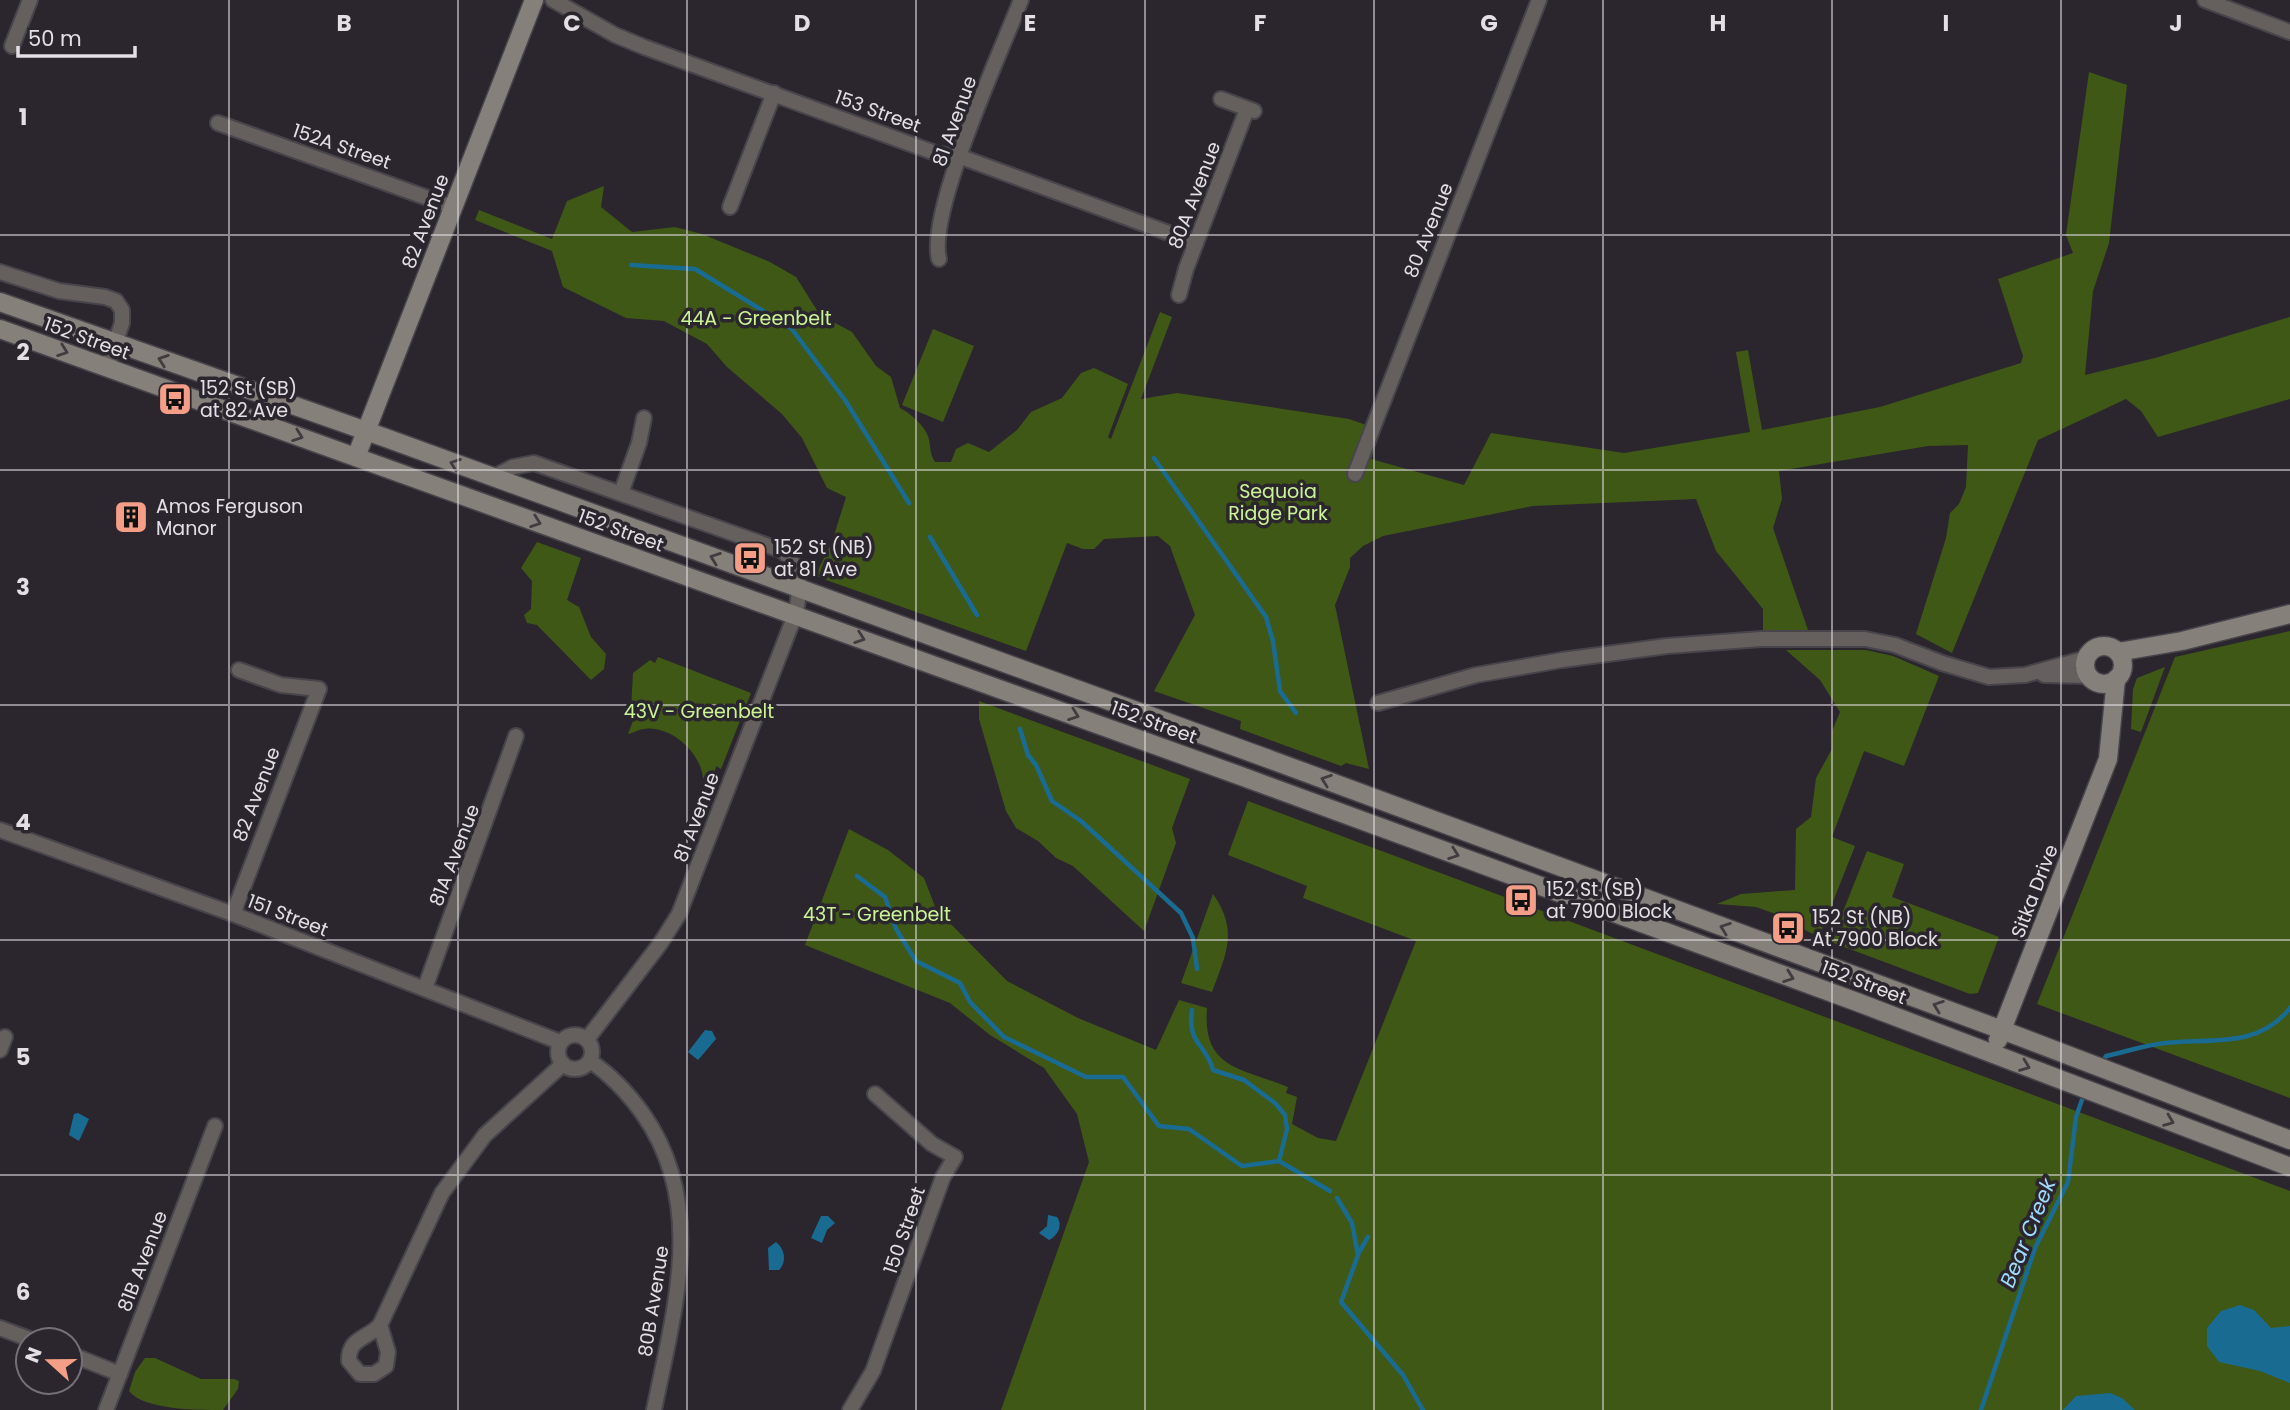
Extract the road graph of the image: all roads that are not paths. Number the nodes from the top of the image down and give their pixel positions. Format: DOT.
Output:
graph roads {
  1 [pos="30,0"];
  2 [pos="534,0"];
  3 [pos="553,0"];
  4 [pos="1021,0"];
  5 [pos="2205,0"];
  6 [pos="1536,1"];
  7 [pos="2290,32"];
  8 [pos="12,46"];
  9 [pos="774,93"];
  10 [pos="1221,99"];
  11 [pos="218,123"];
  12 [pos="961,157"];
  13 [pos="453,207"];
  14 [pos="730,207"];
  15 [pos="1196,243"];
  16 [pos="939,259"];
  17 [pos="0,272"];
  18 [pos="1179,295"];
  19 [pos="0,302"];
  20 [pos="0,329"];
  21 [pos="116,344"];
  22 [pos="107,367"];
  23 [pos="643,418"];
  24 [pos="366,432"];
  25 [pos="356,457"];
  26 [pos="1354,474"];
  27 [pos="492,478"];
  28 [pos="621,493"];
  29 [pos="802,589"];
  30 [pos="2290,614"];
  31 [pos="795,615"];
  32 [pos="239,670"];
  33 [pos="2105,670"];
  34 [pos="1378,703"];
  35 [pos="516,736"];
  36 [pos="0,830"];
  37 [pos="233,914"];
  38 [pos="425,988"];
  39 [pos="2002,1030"];
  40 [pos="588,1038"];
  41 [pos="560,1042"];
  42 [pos="1993,1054"];
  43 [pos="590,1060"];
  44 [pos="563,1064"];
  45 [pos="874,1094"];
  46 [pos="215,1126"];
  47 [pos="2290,1140"];
  48 [pos="2290,1167"];
  49 [pos="380,1325"];
  50 [pos="84,1360"];
  51 [pos="120,1374"];
  52 [pos="106,1410"];
  53 [pos="654,1410"];
  54 [pos="850,1410"];
  1 -- 8 [label="street"];
  2 -- 13 [label="main road, 82 Avenue"];
  3 -- 9 [label="street, 153 Street"];
  4 -- 12 [label="street, 81 Avenue"];
  5 -- 7 [label="street"];
  6 -- 26 [label="street, 80 Avenue"];
  9 -- 12 [label="street, 153 Street"];
  9 -- 14 [label="street"];
  10 -- 15 [label="street, 80A Avenue"];
  11 -- 13 [label="street, 152A Street"];
  12 -- 15 [label="street, 153 Street"];
  12 -- 16 [label="street, 81 Avenue"];
  13 -- 24 [label="main road, 82 Avenue"];
  15 -- 18 [label="street, 80A Avenue"];
  17 -- 21 [label="street"];
  19 -- 21 [label="main road, 152 Street"];
  20 -- 22 [label="main road, 152 Street, one-way"];
  21 -- 22 [label="street"];
  24 -- 21 [label="main road, 152 Street, one-way"];
  22 -- 25 [label="main road, 152 Street, one-way"];
  23 -- 28 [label="street"];
  24 -- 25 [label="main road, 82 Avenue"];
  27 -- 24 [label="main road, 152 Street, one-way"];
  25 -- 31 [label="main road, 152 Street, one-way"];
  27 -- 28 [label="street"];
  29 -- 27 [label="main road, 152 Street, one-way"];
  28 -- 29 [label="street"];
  29 -- 31 [label="street, 81 Avenue"];
  39 -- 29 [label="main road, 152 Street, one-way"];
  30 -- 33 [label="main road"];
  31 -- 40 [label="street, 81 Avenue"];
  31 -- 42 [label="main road, 152 Street, one-way"];
  32 -- 37 [label="street, 82 Avenue"];
  33 -- 34 [label="street"];
  33 -- 39 [label="main road, Sitka Drive"];
  35 -- 38 [label="street, 81A Avenue"];
  36 -- 37 [label="street, 151 Street"];
  37 -- 38 [label="street, 151 Street"];
  38 -- 41 [label="street, 151 Street"];
  39 -- 42 [label="main road, Sitka Drive"];
  39 -- 47 [label="main road, 152 Street"];
  40 -- 41 [label="street"];
  40 -- 43 [label="street"];
  41 -- 44 [label="street"];
  42 -- 48 [label="main road, 152 Street, one-way"];
  43 -- 44 [label="street"];
  43 -- 53 [label="street, 80B Avenue"];
  44 -- 49 [label="street"];
  45 -- 54 [label="street, 150 Street"];
  46 -- 51 [label="street, 81B Avenue"];
  50 -- 51 [label="street"];
  51 -- 52 [label="street, 81B Avenue"];
}
